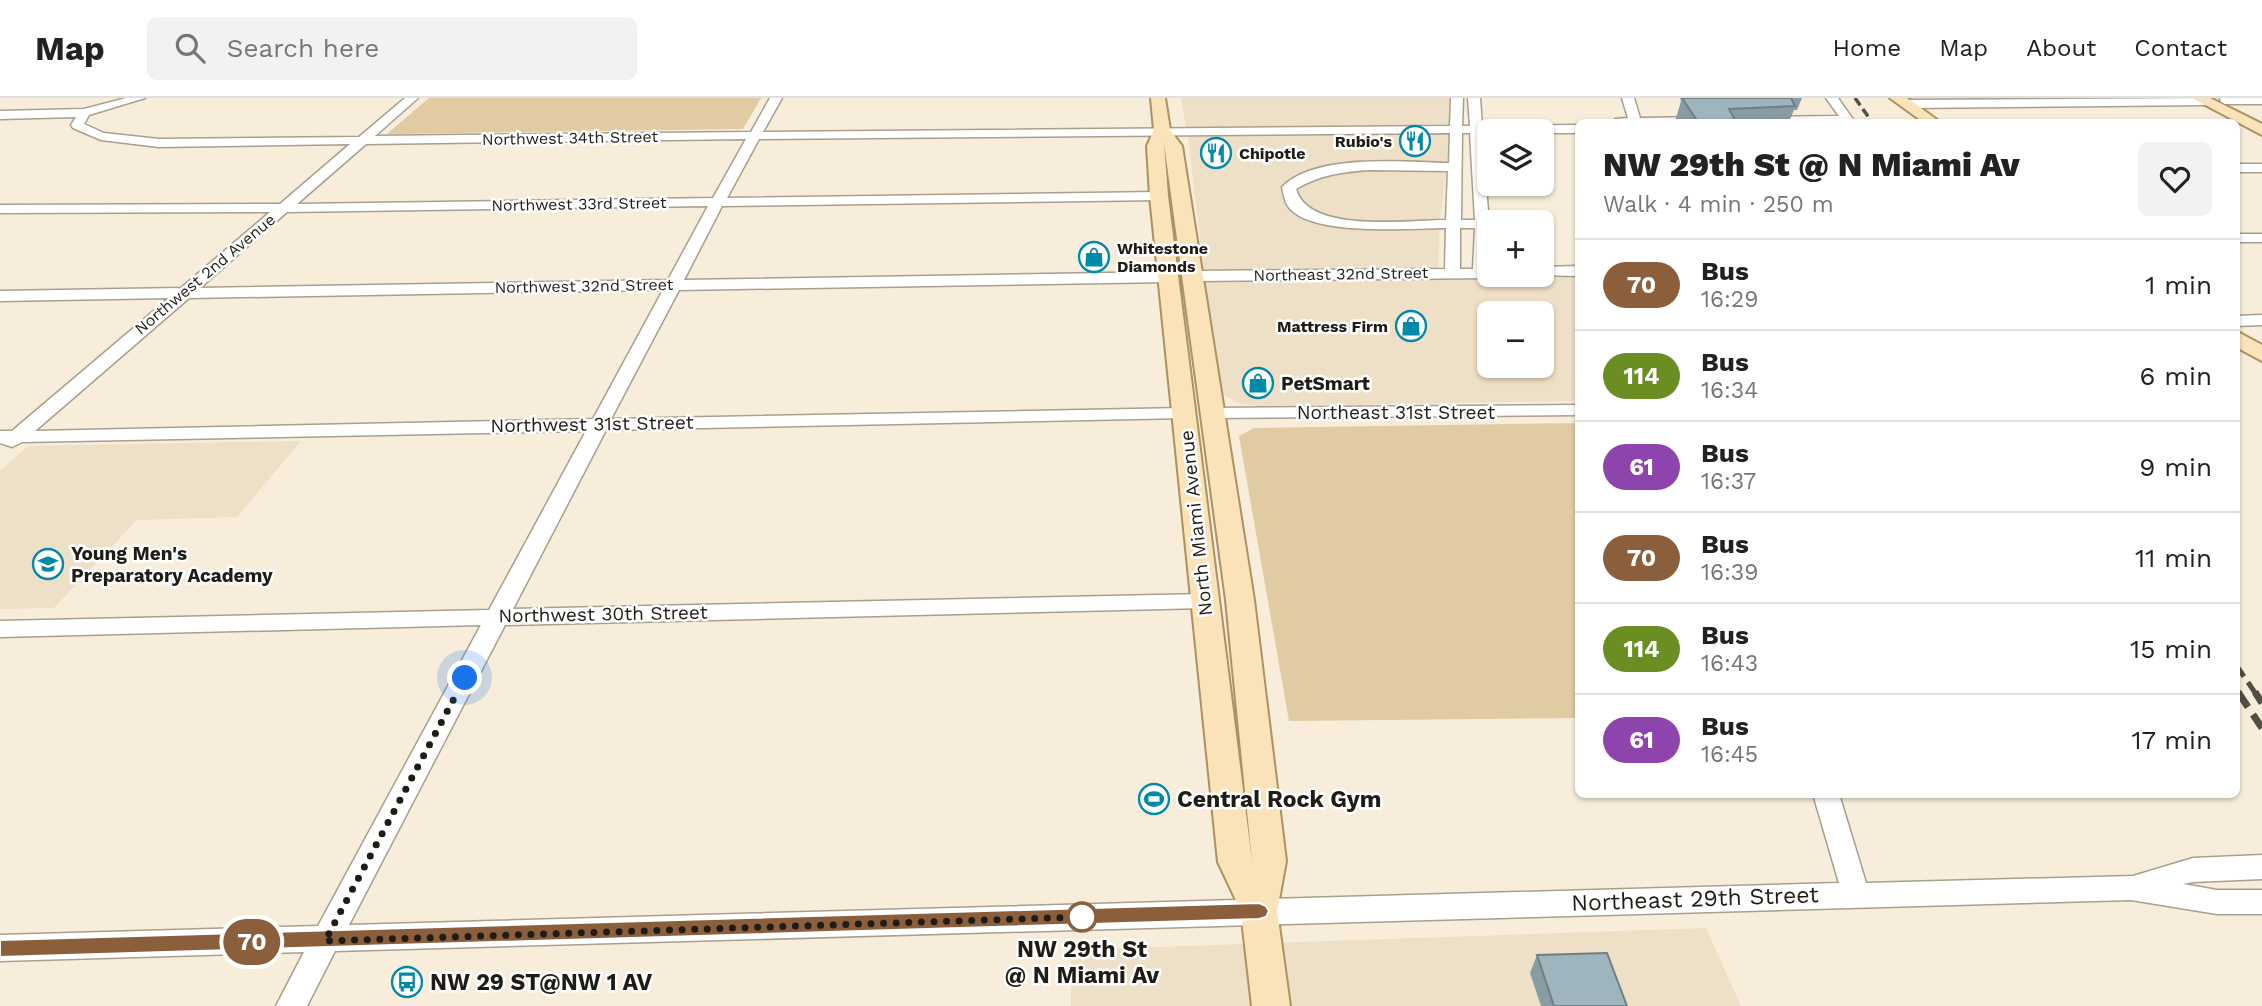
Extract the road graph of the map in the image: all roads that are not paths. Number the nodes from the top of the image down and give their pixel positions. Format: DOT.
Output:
graph roads {
  1 [pos="42,98"];
  2 [pos="139,98"];
  3 [pos="412,98"];
  4 [pos="776,98"];
  5 [pos="1158,98"];
  6 [pos="1457,98"];
  7 [pos="1474,98"];
  8 [pos="1628,98"];
  9 [pos="1832,98"];
  10 [pos="2212,99"];
  11 [pos="2262,100"];
  12 [pos="1901,101"];
  13 [pos="84,113"];
  14 [pos="4,117"];
  15 [pos="1634,119"];
  16 [pos="1847,119"];
  17 [pos="1928,119"];
  18 [pos="2262,119"];
  19 [pos="1575,123"];
  20 [pos="1456,127"];
  21 [pos="1475,127"];
  22 [pos="1575,129"];
  23 [pos="1162,130"];
  24 [pos="2262,130"];
  25 [pos="754,135"];
  26 [pos="362,140"];
  27 [pos="1455,167"];
  28 [pos="2262,167"];
  29 [pos="2240,168"];
  30 [pos="1157,174"];
  31 [pos="1159,196"];
  32 [pos="718,202"];
  33 [pos="283,208"];
  34 [pos="0,209"];
  35 [pos="1481,210"];
  36 [pos="1477,223"];
  37 [pos="1452,224"];
  38 [pos="2262,238"];
  39 [pos="2240,239"];
  40 [pos="1575,271"];
  41 [pos="1554,272"];
  42 [pos="1451,273"];
  43 [pos="1477,273"];
  44 [pos="1193,276"];
  45 [pos="674,285"];
  46 [pos="1169,286"];
  47 [pos="183,293"];
  48 [pos="0,296"];
  49 [pos="2262,320"];
  50 [pos="2240,321"];
  51 [pos="2240,340"];
  52 [pos="2262,355"];
  53 [pos="1575,410"];
  54 [pos="1184,413"];
  55 [pos="1213,413"];
  56 [pos="602,424"];
  57 [pos="8,437"];
  58 [pos="0,452"];
  59 [pos="1232,546"];
  60 [pos="1205,601"];
  61 [pos="498,617"];
  62 [pos="0,629"];
  63 [pos="1827,798"];
  64 [pos="2262,867"];
  65 [pos="2131,888"];
  66 [pos="1856,895"];
  67 [pos="2262,902"];
  68 [pos="1259,911"];
  69 [pos="325,941"];
  70 [pos="0,948"];
  71 [pos="291,1006"];
  72 [pos="1270,1006"];
  1 -- 14 [label="street"];
  2 -- 13 [label="street"];
  3 -- 26 [label="street, Northwest 2nd Avenue"];
  4 -- 25 [label="street"];
  5 -- 23 [label="main road, North Miami Avenue"];
  6 -- 20 [label="street"];
  7 -- 21 [label="street"];
  8 -- 15 [label="street"];
  9 -- 16 [label="street"];
  10 -- 11 [label="street"];
  10 -- 12 [label="street"];
  10 -- 18 [label="main road"];
  10 -- 24 [label="main road"];
  12 -- 17 [label="main road"];
  13 -- 14 [label="street"];
  13 -- 26 [label="street, Northwest 34th Street"];
  19 -- 21 [label="street"];
  20 -- 21 [label="street, Northwest 34th Street"];
  20 -- 23 [label="street, Northwest 34th Street"];
  20 -- 27 [label="street"];
  21 -- 22 [label="street"];
  21 -- 35 [label="street"];
  23 -- 25 [label="street, Northwest 34th Street"];
  23 -- 30 [label="main road, North Miami Avenue"];
  23 -- 44 [label="main road, North Miami Avenue"];
  25 -- 26 [label="street, Northwest 34th Street"];
  25 -- 32 [label="street"];
  26 -- 33 [label="street, Northwest 2nd Avenue"];
  27 -- 37 [label="street"];
  27 -- 37 [label="street"];
  28 -- 29 [label="street"];
  30 -- 31 [label="main road, North Miami Avenue"];
  30 -- 44 [label="main road"];
  31 -- 32 [label="street, Northwest 33rd Street"];
  31 -- 46 [label="main road, North Miami Avenue"];
  32 -- 33 [label="street, Northwest 33rd Street"];
  32 -- 45 [label="street"];
  33 -- 34 [label="street, Northwest 33rd Street"];
  33 -- 47 [label="street, Northwest 2nd Avenue"];
  36 -- 37 [label="street"];
  37 -- 42 [label="street"];
  38 -- 39 [label="street"];
  40 -- 41 [label="street"];
  42 -- 43 [label="street, Northeast 32nd Street"];
  42 -- 44 [label="street, Northeast 32nd Street"];
  44 -- 55 [label="main road, North Miami Avenue"];
  45 -- 46 [label="street, Northwest 32nd Street"];
  45 -- 47 [label="street, Northwest 32nd Street"];
  45 -- 56 [label="street"];
  46 -- 54 [label="main road, North Miami Avenue"];
  46 -- 55 [label="main road"];
  47 -- 48 [label="street, Northwest 32nd Street"];
  47 -- 57 [label="street, Northwest 2nd Avenue"];
  49 -- 50 [label="street"];
  51 -- 52 [label="main road"];
  53 -- 55 [label="street, Northeast 31st Street"];
  54 -- 56 [label="street, Northwest 31st Street"];
  54 -- 59 [label="main road"];
  54 -- 60 [label="main road, North Miami Avenue"];
  55 -- 59 [label="main road, North Miami Avenue"];
  56 -- 57 [label="street, Northwest 31st Street"];
  56 -- 61 [label="street"];
  57 -- 58 [label="street, Northwest 2nd Avenue"];
  59 -- 68 [label="main road, North Miami Avenue"];
  60 -- 61 [label="street, Northwest 30th Street"];
  60 -- 68 [label="main road, North Miami Avenue"];
  61 -- 62 [label="street, Northwest 30th Street"];
  61 -- 69 [label="street"];
  63 -- 66 [label="street"];
  64 -- 65 [label="street, Northeast 29th Street"];
  65 -- 66 [label="street, Northeast 29th Street"];
  65 -- 67 [label="street, Northeast 29th Street"];
  66 -- 68 [label="street, Northeast 29th Street"];
  68 -- 69 [label="street, Northeast 29th Street"];
  68 -- 72 [label="main road, North Miami Avenue"];
  69 -- 70 [label="street, Northeast 29th Street"];
  69 -- 71 [label="street"];
}
